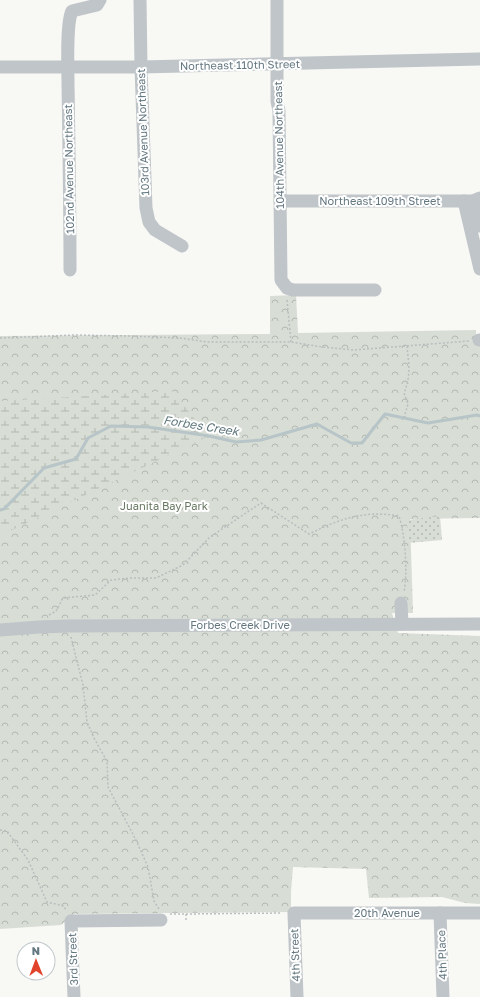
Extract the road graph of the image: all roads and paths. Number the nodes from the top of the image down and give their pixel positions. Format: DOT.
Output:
graph roads {
  1 [pos="100,0"];
  2 [pos="140,0"];
  3 [pos="277,0"];
  4 [pos="480,59"];
  5 [pos="277,64"];
  6 [pos="0,67"];
  7 [pos="68,67"];
  8 [pos="141,67"];
  9 [pos="472,200"];
  10 [pos="280,201"];
  11 [pos="480,226"];
  12 [pos="182,246"];
  13 [pos="480,269"];
  14 [pos="70,270"];
  15 [pos="287,288"];
  16 [pos="375,290"];
  17 [pos="0,338"];
  18 [pos="480,340"];
  19 [pos="292,342"];
  20 [pos="407,346"];
  21 [pos="404,418"];
  22 [pos="401,604"];
  23 [pos="402,624"];
  24 [pos="480,624"];
  25 [pos="68,626"];
  26 [pos="38,627"];
  27 [pos="0,630"];
  28 [pos="0,830"];
  29 [pos="294,913"];
  30 [pos="440,913"];
  31 [pos="480,913"];
  32 [pos="186,914"];
  33 [pos="161,917"];
  34 [pos="186,920"];
  35 [pos="71,922"];
  36 [pos="74,997"];
  37 [pos="297,997"];
  38 [pos="444,997"];
  1 -- 7 [label="street, 102nd Avenue Northeast"];
  2 -- 8 [label="street, 103rd Avenue Northeast"];
  3 -- 5 [label="street, 104th Avenue Northeast"];
  4 -- 5 [label="street, Northeast 110th Street"];
  5 -- 8 [label="street, Northeast 110th Street"];
  5 -- 10 [label="street, 104th Avenue Northeast"];
  6 -- 7 [label="street, Northeast 110th Street"];
  7 -- 8 [label="street, Northeast 110th Street"];
  7 -- 14 [label="street, 102nd Avenue Northeast"];
  8 -- 12 [label="street, 103rd Avenue Northeast"];
  9 -- 10 [label="street, Northeast 109th Street"];
  9 -- 11 [label="street"];
  9 -- 13 [label="street"];
  10 -- 15 [label="street, 104th Avenue Northeast"];
  15 -- 16 [label="street"];
  15 -- 19 [label="path"];
  17 -- 19 [label="path"];
  18 -- 20 [label="path"];
  19 -- 20 [label="path"];
  20 -- 21 [label="path"];
  22 -- 23 [label="street"];
  22 -- 26 [label="path"];
  23 -- 24 [label="street, Forbes Creek Drive"];
  23 -- 25 [label="street, Forbes Creek Drive"];
  25 -- 26 [label="street, Forbes Creek Drive"];
  25 -- 33 [label="path"];
  26 -- 27 [label="street, Forbes Creek Drive"];
  28 -- 35 [label="path"];
  29 -- 30 [label="street, 20th Avenue"];
  29 -- 32 [label="path"];
  29 -- 37 [label="street, 4th Street"];
  30 -- 31 [label="street, 20th Avenue"];
  30 -- 38 [label="street, 4th Place"];
  32 -- 33 [label="path"];
  32 -- 34 [label="path"];
  33 -- 35 [label="street"];
  35 -- 36 [label="street, 3rd Street"];
}
